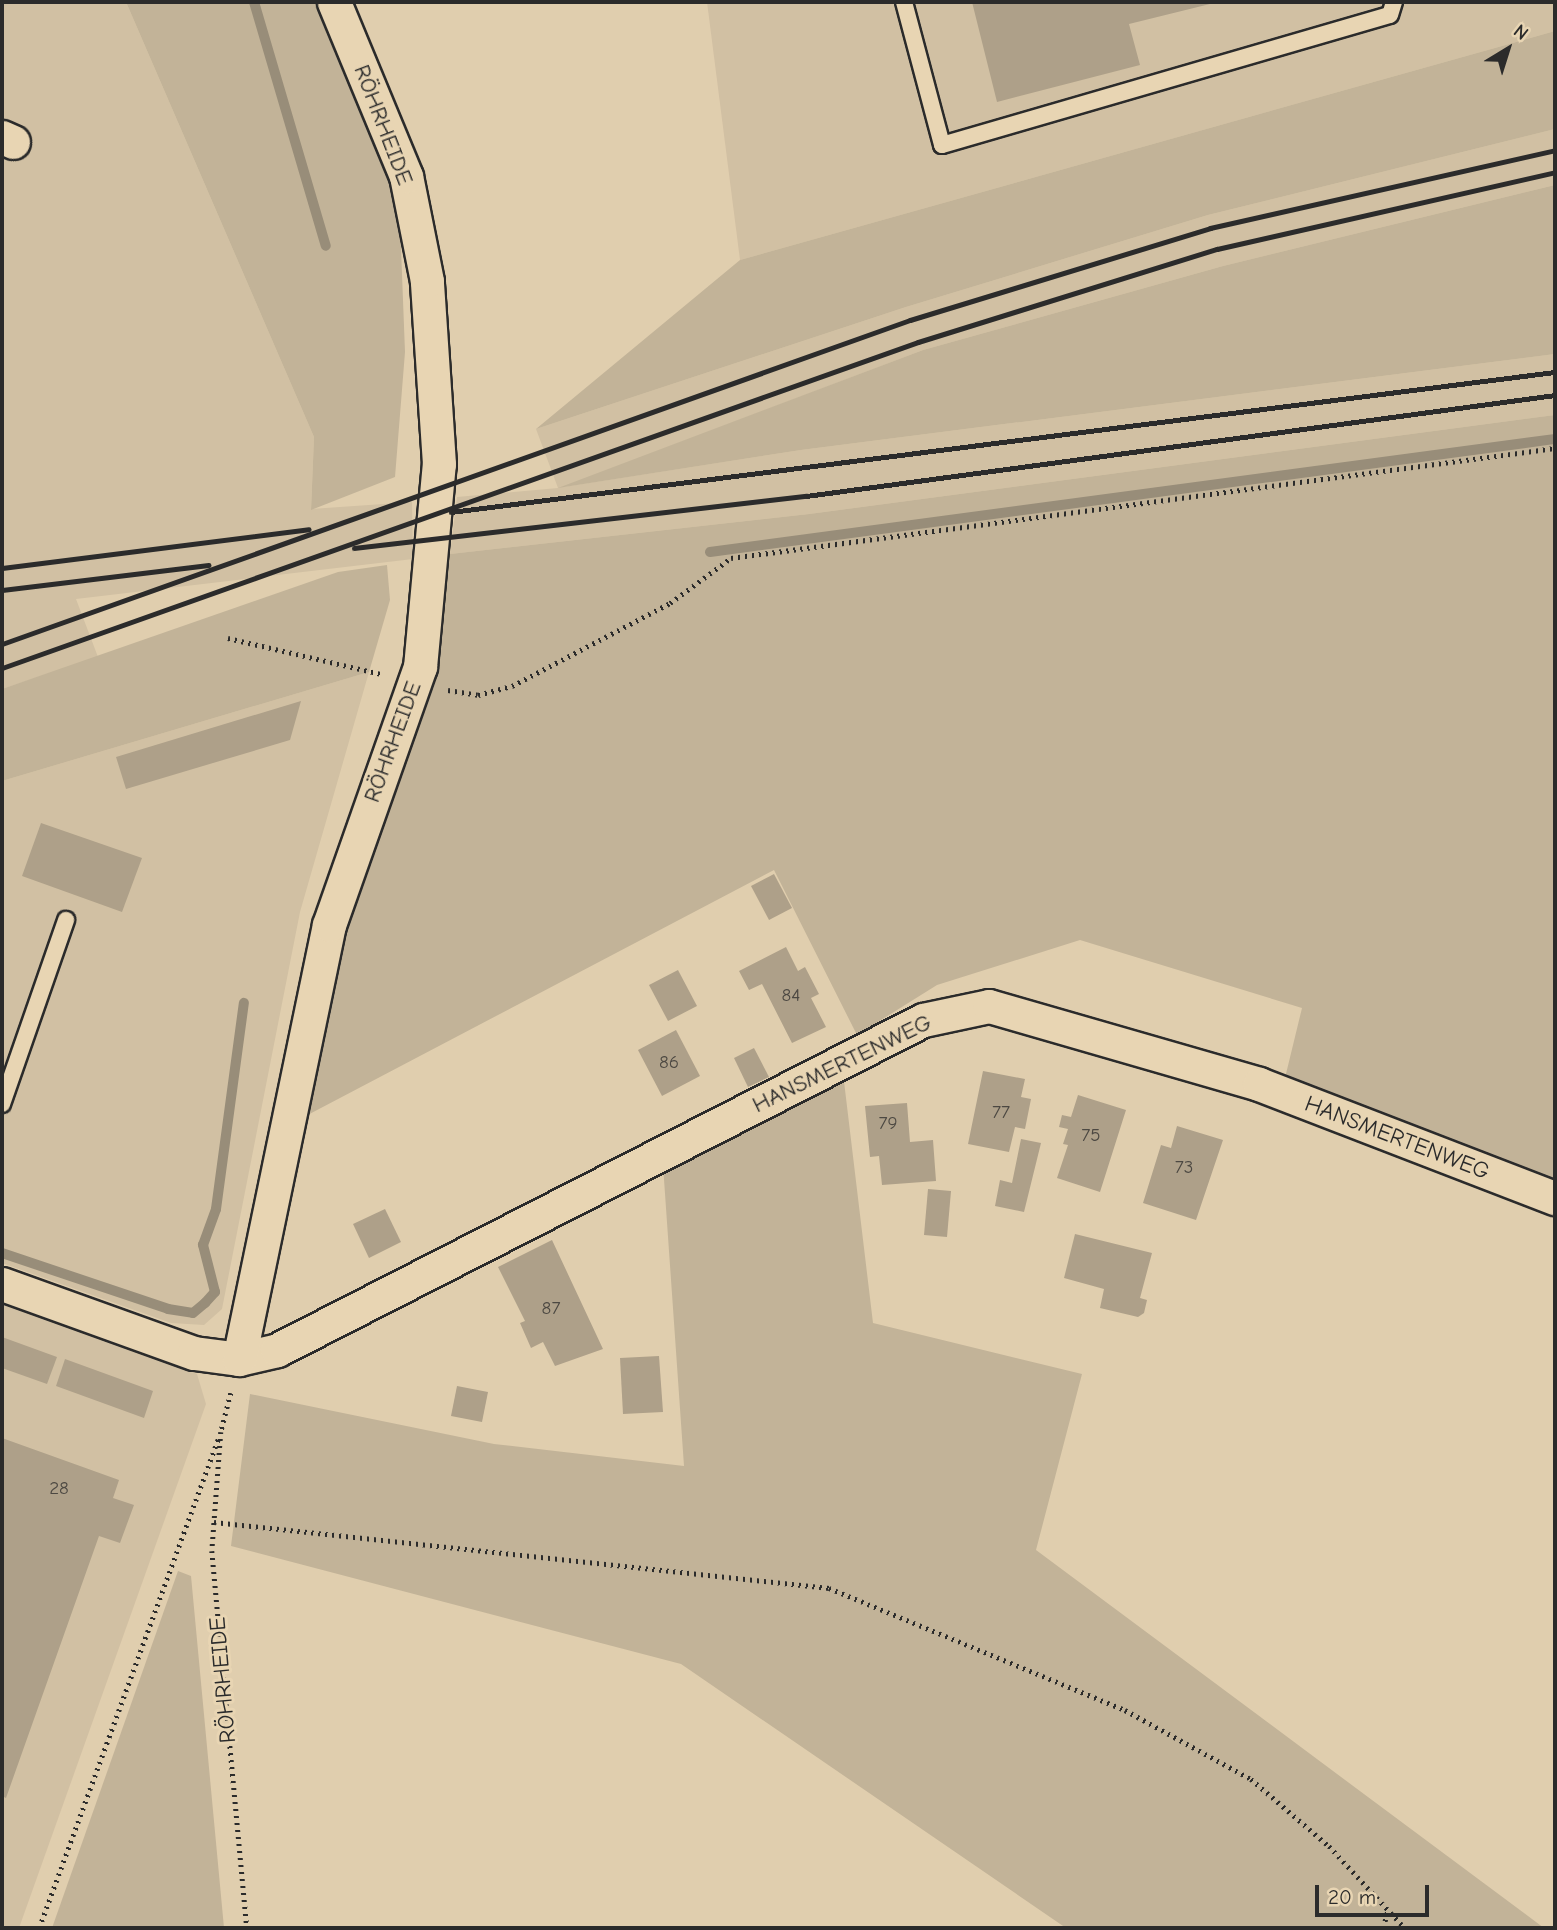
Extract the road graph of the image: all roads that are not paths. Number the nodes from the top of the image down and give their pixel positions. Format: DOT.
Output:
graph roads {
  1 [pos="334,2"];
  2 [pos="904,2"];
  3 [pos="1394,2"];
  4 [pos="66,920"];
  5 [pos="2,1104"];
  6 [pos="1555,1198"];
  7 [pos="2,1284"];
  8 [pos="239,1359"];
  1 -- 8 [label="street, RÖHRHEIDE"];
  2 -- 3 [label="lane"];
  4 -- 5 [label="lane"];
  6 -- 8 [label="street, HANSMERTENWEG"];
  7 -- 8 [label="street"];
}
